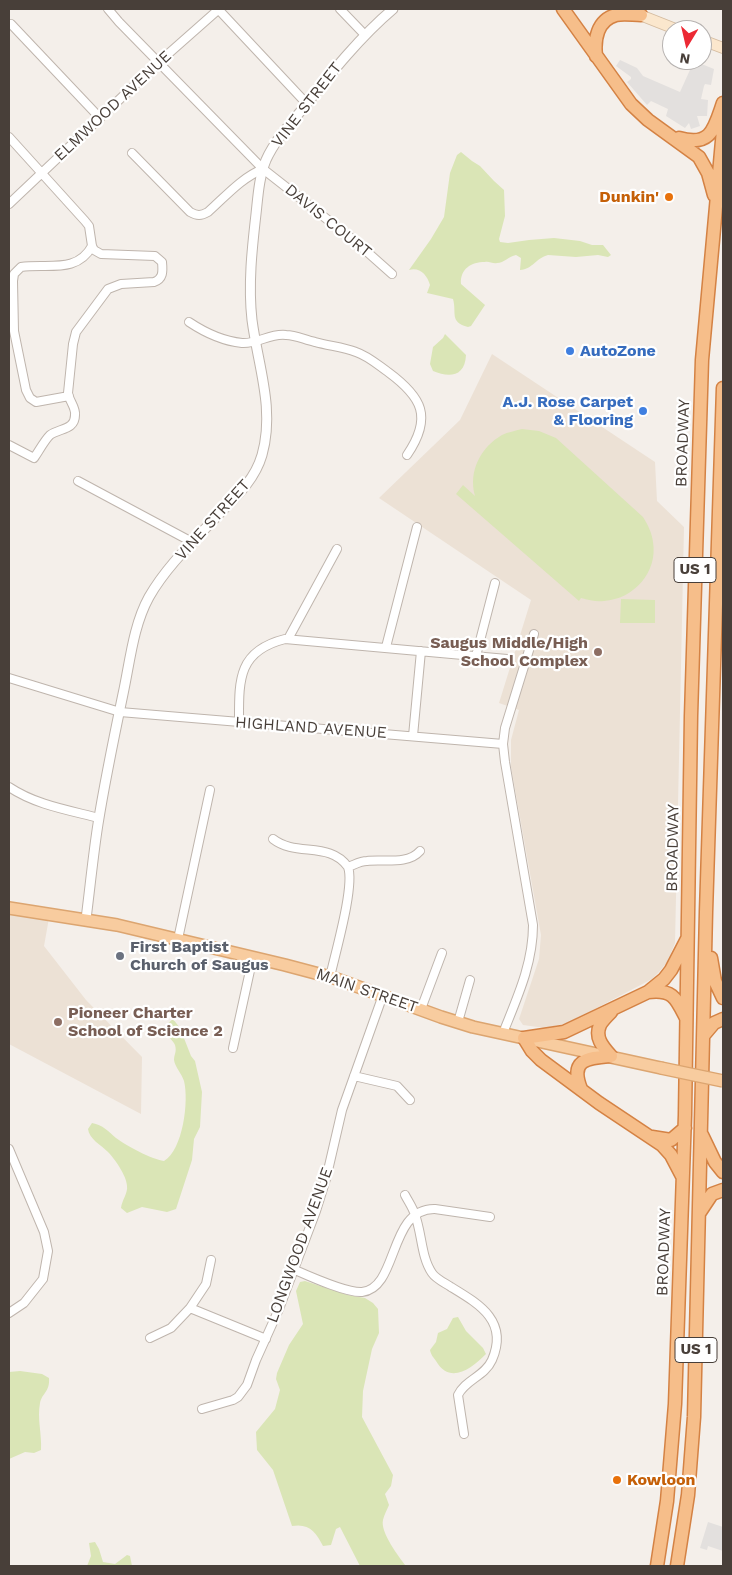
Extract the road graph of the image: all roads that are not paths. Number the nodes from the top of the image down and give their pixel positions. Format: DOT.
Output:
graph roads {
  1 [pos="108,9"];
  2 [pos="218,9"];
  3 [pos="340,9"];
  4 [pos="393,9"];
  5 [pos="563,9"];
  6 [pos="625,9"];
  7 [pos="637,12"];
  8 [pos="662,23"];
  9 [pos="11,24"];
  10 [pos="365,35"];
  11 [pos="596,57"];
  12 [pos="159,62"];
  13 [pos="723,103"];
  14 [pos="306,104"];
  15 [pos="100,118"];
  16 [pos="723,130"];
  17 [pos="672,136"];
  18 [pos="9,137"];
  19 [pos="132,153"];
  20 [pos="263,169"];
  21 [pos="42,173"];
  22 [pos="9,204"];
  23 [pos="716,206"];
  24 [pos="92,246"];
  25 [pos="392,274"];
  26 [pos="189,322"];
  27 [pos="256,342"];
  28 [pos="723,388"];
  29 [pos="69,396"];
  30 [pos="9,445"];
  31 [pos="407,455"];
  32 [pos="78,481"];
  33 [pos="417,527"];
  34 [pos="192,542"];
  35 [pos="337,549"];
  36 [pos="496,583"];
  37 [pos="534,634"];
  38 [pos="288,639"];
  39 [pos="386,648"];
  40 [pos="421,651"];
  41 [pos="476,656"];
  42 [pos="507,659"];
  43 [pos="9,678"];
  44 [pos="120,712"];
  45 [pos="239,723"];
  46 [pos="413,736"];
  47 [pos="503,744"];
  48 [pos="9,787"];
  49 [pos="210,790"];
  50 [pos="99,818"];
  51 [pos="273,839"];
  52 [pos="420,851"];
  53 [pos="348,867"];
  54 [pos="9,908"];
  55 [pos="86,919"];
  56 [pos="706,928"];
  57 [pos="689,934"];
  58 [pos="178,939"];
  59 [pos="442,953"];
  60 [pos="253,957"];
  61 [pos="330,977"];
  62 [pos="470,980"];
  63 [pos="648,992"];
  64 [pos="383,995"];
  65 [pos="723,998"];
  66 [pos="421,1009"];
  67 [pos="612,1010"];
  68 [pos="723,1019"];
  69 [pos="687,1020"];
  70 [pos="458,1022"];
  71 [pos="503,1034"];
  72 [pos="703,1036"];
  73 [pos="524,1038"];
  74 [pos="233,1048"];
  75 [pos="611,1056"];
  76 [pos="354,1076"];
  77 [pos="723,1081"];
  78 [pos="581,1089"];
  79 [pos="410,1100"];
  80 [pos="685,1128"];
  81 [pos="701,1133"];
  82 [pos="651,1137"];
  83 [pos="9,1149"];
  84 [pos="723,1172"];
  85 [pos="683,1178"];
  86 [pos="723,1190"];
  87 [pos="405,1195"];
  88 [pos="700,1212"];
  89 [pos="415,1214"];
  90 [pos="490,1217"];
  91 [pos="211,1260"];
  92 [pos="293,1270"];
  93 [pos="190,1308"];
  94 [pos="9,1313"];
  95 [pos="150,1338"];
  96 [pos="266,1339"];
  97 [pos="202,1410"];
  98 [pos="464,1434"];
  99 [pos="656,1566"];
  100 [pos="678,1566"];
  1 -- 12 [label="street, DAVIS COURT"];
  2 -- 12 [label="street, ELMWOOD AVENUE"];
  2 -- 14 [label="street"];
  3 -- 10 [label="street"];
  4 -- 10 [label="street, VINE STREET"];
  5 -- 11 [label="highway"];
  6 -- 7 [label="main road"];
  7 -- 8 [label="main road"];
  7 -- 11 [label="highway"];
  9 -- 15 [label="street"];
  10 -- 14 [label="street, VINE STREET"];
  11 -- 17 [label="highway"];
  12 -- 15 [label="street, ELMWOOD AVENUE"];
  12 -- 20 [label="street, DAVIS COURT"];
  13 -- 17 [label="highway"];
  14 -- 20 [label="street, VINE STREET"];
  15 -- 21 [label="street, ELMWOOD AVENUE"];
  16 -- 23 [label="highway, BROADWAY / US 1"];
  17 -- 23 [label="highway"];
  18 -- 21 [label="street"];
  19 -- 20 [label="street"];
  20 -- 25 [label="street, DAVIS COURT"];
  20 -- 27 [label="street, VINE STREET"];
  21 -- 22 [label="street, ELMWOOD AVENUE"];
  21 -- 24 [label="street"];
  23 -- 57 [label="highway, BROADWAY / US 1"];
  24 -- 29 [label="street"];
  24 -- 29 [label="street"];
  26 -- 27 [label="street"];
  27 -- 31 [label="street"];
  27 -- 34 [label="street, VINE STREET"];
  28 -- 56 [label="highway, US 1"];
  29 -- 30 [label="street"];
  32 -- 34 [label="street"];
  33 -- 39 [label="street"];
  34 -- 44 [label="street, VINE STREET"];
  35 -- 38 [label="street"];
  36 -- 41 [label="street"];
  37 -- 47 [label="street"];
  38 -- 39 [label="street"];
  38 -- 45 [label="street"];
  39 -- 40 [label="street"];
  40 -- 41 [label="street"];
  40 -- 46 [label="street"];
  41 -- 42 [label="street"];
  43 -- 44 [label="street, HIGHLAND AVENUE"];
  44 -- 45 [label="street, HIGHLAND AVENUE"];
  44 -- 50 [label="street, VINE STREET"];
  45 -- 46 [label="street, HIGHLAND AVENUE"];
  46 -- 47 [label="street, HIGHLAND AVENUE"];
  47 -- 71 [label="street"];
  48 -- 50 [label="street"];
  49 -- 58 [label="street"];
  50 -- 55 [label="street, VINE STREET"];
  51 -- 53 [label="street"];
  52 -- 53 [label="street"];
  53 -- 61 [label="street"];
  54 -- 55 [label="main road, MAIN STREET"];
  55 -- 58 [label="main road, MAIN STREET"];
  56 -- 65 [label="highway"];
  56 -- 72 [label="highway, US 1"];
  57 -- 63 [label="highway"];
  57 -- 69 [label="highway, BROADWAY / US 1"];
  58 -- 60 [label="main road, MAIN STREET"];
  59 -- 66 [label="street"];
  60 -- 61 [label="main road, MAIN STREET"];
  60 -- 74 [label="street"];
  61 -- 64 [label="main road, MAIN STREET"];
  62 -- 70 [label="street"];
  63 -- 67 [label="highway"];
  63 -- 69 [label="highway"];
  64 -- 66 [label="main road, MAIN STREET"];
  64 -- 76 [label="street, LONGWOOD AVENUE"];
  66 -- 70 [label="main road, MAIN STREET"];
  67 -- 73 [label="highway"];
  67 -- 75 [label="highway"];
  68 -- 72 [label="highway"];
  69 -- 80 [label="highway, BROADWAY / US 1"];
  70 -- 71 [label="main road, MAIN STREET"];
  71 -- 73 [label="main road, MAIN STREET"];
  72 -- 81 [label="highway, US 1"];
  73 -- 75 [label="main road, MAIN STREET"];
  73 -- 78 [label="highway"];
  75 -- 77 [label="main road, MAIN STREET, bridge"];
  75 -- 78 [label="highway"];
  76 -- 79 [label="street"];
  76 -- 92 [label="street, LONGWOOD AVENUE"];
  78 -- 82 [label="highway"];
  80 -- 82 [label="highway"];
  80 -- 85 [label="highway, BROADWAY / US 1"];
  81 -- 84 [label="highway"];
  81 -- 88 [label="highway, US 1"];
  82 -- 85 [label="highway"];
  83 -- 94 [label="street"];
  85 -- 99 [label="highway, BROADWAY / US 1"];
  86 -- 88 [label="highway"];
  87 -- 89 [label="street"];
  88 -- 100 [label="highway, US 1"];
  89 -- 90 [label="street"];
  89 -- 92 [label="street"];
  89 -- 98 [label="street"];
  91 -- 93 [label="street"];
  92 -- 96 [label="street, LONGWOOD AVENUE"];
  93 -- 95 [label="street"];
  93 -- 96 [label="street"];
  96 -- 97 [label="street, LONGWOOD AVENUE"];
}
